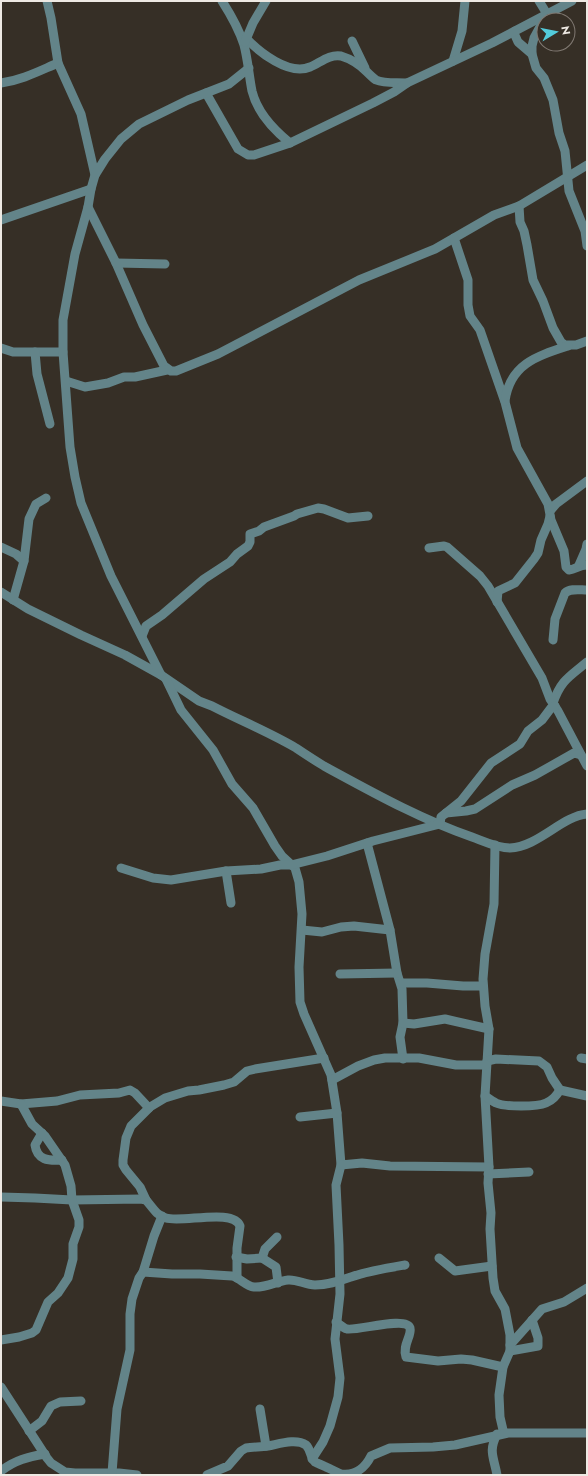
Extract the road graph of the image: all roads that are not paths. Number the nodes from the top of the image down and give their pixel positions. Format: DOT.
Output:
graph roads {
  1 [pos="47,1"];
  2 [pos="222,1"];
  3 [pos="266,1"];
  4 [pos="465,1"];
  5 [pos="540,1"];
  6 [pos="572,1"];
  7 [pos="546,12"];
  8 [pos="551,12"];
  9 [pos="536,20"];
  10 [pos="515,31"];
  11 [pos="536,34"];
  12 [pos="352,41"];
  13 [pos="245,42"];
  14 [pos="532,54"];
  15 [pos="453,60"];
  16 [pos="58,63"];
  17 [pos="249,68"];
  18 [pos="366,71"];
  19 [pos="1,83"];
  20 [pos="407,83"];
  21 [pos="206,93"];
  22 [pos="290,143"];
  23 [pos="587,165"];
  24 [pos="95,175"];
  25 [pos="567,177"];
  26 [pos="91,189"];
  27 [pos="519,206"];
  28 [pos="88,207"];
  29 [pos="1,220"];
  30 [pos="454,238"];
  31 [pos="587,246"];
  32 [pos="116,263"];
  33 [pos="165,264"];
  34 [pos="587,341"];
  35 [pos="568,346"];
  36 [pos="1,348"];
  37 [pos="35,352"];
  38 [pos="63,352"];
  39 [pos="167,370"];
  40 [pos="66,381"];
  41 [pos="505,402"];
  42 [pos="50,424"];
  43 [pos="587,481"];
  44 [pos="46,498"];
  45 [pos="550,513"];
  46 [pos="368,516"];
  47 [pos="1,547"];
  48 [pos="429,548"];
  49 [pos="587,549"];
  50 [pos="24,560"];
  51 [pos="583,565"];
  52 [pos="587,590"];
  53 [pos="1,592"];
  54 [pos="13,600"];
  55 [pos="497,602"];
  56 [pos="142,636"];
  57 [pos="553,640"];
  58 [pos="587,662"];
  59 [pos="164,677"];
  60 [pos="554,705"];
  61 [pos="580,755"];
  62 [pos="587,766"];
  63 [pos="446,813"];
  64 [pos="587,814"];
  65 [pos="440,824"];
  66 [pos="367,843"];
  67 [pos="495,845"];
  68 [pos="291,865"];
  69 [pos="121,868"];
  70 [pos="226,871"];
  71 [pos="231,903"];
  72 [pos="302,930"];
  73 [pos="390,930"];
  74 [pos="398,973"];
  75 [pos="340,974"];
  76 [pos="401,983"];
  77 [pos="483,986"];
  78 [pos="403,1023"];
  79 [pos="489,1029"];
  80 [pos="324,1058"];
  81 [pos="403,1059"];
  82 [pos="487,1063"];
  83 [pos="332,1080"];
  84 [pos="560,1090"];
  85 [pos="485,1096"];
  86 [pos="587,1096"];
  87 [pos="1,1101"];
  88 [pos="22,1104"];
  89 [pos="149,1108"];
  90 [pos="337,1113"];
  91 [pos="300,1117"];
  92 [pos="42,1133"];
  93 [pos="62,1160"];
  94 [pos="341,1165"];
  95 [pos="489,1170"];
  96 [pos="529,1172"];
  97 [pos="1,1197"];
  98 [pos="72,1200"];
  99 [pos="146,1200"];
  100 [pos="162,1216"];
  101 [pos="277,1237"];
  102 [pos="236,1257"];
  103 [pos="262,1258"];
  104 [pos="439,1258"];
  105 [pos="405,1265"];
  106 [pos="492,1266"];
  107 [pos="143,1272"];
  108 [pos="237,1278"];
  109 [pos="339,1282"];
  110 [pos="278,1283"];
  111 [pos="587,1288"];
  112 [pos="532,1320"];
  113 [pos="336,1322"];
  114 [pos="1,1340"];
  115 [pos="510,1348"];
  116 [pos="503,1367"];
  117 [pos="1,1387"];
  118 [pos="81,1401"];
  119 [pos="260,1409"];
  120 [pos="29,1431"];
  121 [pos="587,1433"];
  122 [pos="499,1434"];
  123 [pos="266,1446"];
  124 [pos="45,1454"];
  125 [pos="312,1459"];
  126 [pos="1,1471"];
  127 [pos="64,1473"];
  128 [pos="112,1473"];
  129 [pos="342,1474"];
  130 [pos="137,1475"];
  131 [pos="207,1475"];
  132 [pos="497,1475"];
  1 -- 16 [label="street"];
  2 -- 13 [label="street"];
  3 -- 13 [label="street"];
  4 -- 15 [label="street"];
  5 -- 7 [label="street"];
  6 -- 8 [label="street"];
  9 -- 10 [label="street"];
  10 -- 14 [label="street"];
  10 -- 15 [label="street"];
  11 -- 14 [label="street"];
  12 -- 18 [label="street"];
  13 -- 17 [label="street"];
  13 -- 18 [label="street"];
  14 -- 25 [label="street"];
  15 -- 20 [label="street"];
  16 -- 19 [label="street"];
  16 -- 24 [label="street"];
  17 -- 21 [label="street"];
  17 -- 22 [label="street"];
  18 -- 20 [label="street"];
  20 -- 22 [label="street"];
  21 -- 22 [label="street"];
  21 -- 24 [label="street"];
  23 -- 25 [label="street"];
  24 -- 26 [label="street"];
  25 -- 27 [label="street"];
  25 -- 31 [label="street"];
  26 -- 28 [label="street"];
  26 -- 29 [label="street"];
  27 -- 30 [label="street"];
  27 -- 35 [label="street"];
  28 -- 32 [label="street"];
  28 -- 38 [label="street"];
  30 -- 39 [label="street"];
  30 -- 41 [label="street"];
  32 -- 33 [label="street"];
  32 -- 39 [label="street"];
  34 -- 35 [label="street"];
  35 -- 41 [label="street"];
  36 -- 37 [label="street"];
  37 -- 38 [label="street"];
  37 -- 42 [label="street"];
  38 -- 40 [label="street"];
  39 -- 40 [label="street"];
  40 -- 56 [label="street"];
  41 -- 45 [label="street"];
  43 -- 45 [label="street"];
  44 -- 50 [label="street"];
  45 -- 51 [label="street"];
  45 -- 55 [label="street"];
  46 -- 56 [label="street"];
  47 -- 50 [label="street"];
  48 -- 55 [label="street"];
  49 -- 51 [label="street"];
  50 -- 54 [label="street"];
  52 -- 57 [label="street"];
  53 -- 54 [label="street"];
  54 -- 59 [label="street"];
  55 -- 60 [label="street"];
  56 -- 59 [label="street"];
  58 -- 60 [label="street"];
  59 -- 65 [label="street"];
  59 -- 68 [label="street"];
  60 -- 61 [label="street"];
  60 -- 63 [label="street"];
  61 -- 62 [label="street"];
  61 -- 63 [label="street"];
  63 -- 65 [label="street"];
  64 -- 67 [label="street"];
  65 -- 66 [label="street"];
  65 -- 67 [label="street"];
  66 -- 68 [label="street"];
  66 -- 73 [label="street"];
  67 -- 77 [label="street"];
  68 -- 70 [label="street"];
  68 -- 72 [label="street"];
  69 -- 70 [label="street"];
  70 -- 71 [label="street"];
  72 -- 73 [label="street"];
  72 -- 80 [label="street"];
  73 -- 74 [label="street"];
  74 -- 75 [label="street"];
  74 -- 76 [label="street"];
  76 -- 77 [label="street"];
  76 -- 78 [label="street"];
  77 -- 79 [label="street"];
  78 -- 79 [label="street"];
  78 -- 81 [label="street"];
  79 -- 82 [label="street"];
  80 -- 83 [label="street"];
  80 -- 89 [label="street"];
  81 -- 82 [label="street"];
  81 -- 83 [label="street"];
  82 -- 84 [label="street"];
  82 -- 85 [label="street"];
  83 -- 90 [label="street"];
  84 -- 85 [label="street"];
  84 -- 86 [label="street"];
  85 -- 95 [label="street"];
  87 -- 88 [label="street"];
  88 -- 89 [label="street"];
  88 -- 92 [label="street"];
  89 -- 99 [label="street"];
  90 -- 91 [label="street"];
  90 -- 94 [label="street"];
  92 -- 93 [label="street"];
  92 -- 93 [label="street"];
  93 -- 98 [label="street"];
  94 -- 95 [label="street"];
  94 -- 109 [label="street"];
  95 -- 96 [label="street"];
  95 -- 106 [label="street"];
  97 -- 98 [label="street"];
  98 -- 99 [label="street"];
  98 -- 114 [label="street"];
  99 -- 100 [label="street"];
  100 -- 102 [label="street"];
  100 -- 107 [label="street"];
  101 -- 103 [label="street"];
  102 -- 103 [label="street"];
  102 -- 108 [label="street"];
  103 -- 110 [label="street"];
  104 -- 106 [label="street"];
  105 -- 109 [label="street"];
  106 -- 115 [label="street"];
  107 -- 108 [label="street"];
  107 -- 128 [label="street"];
  108 -- 110 [label="street"];
  109 -- 110 [label="street"];
  109 -- 113 [label="street"];
  111 -- 112 [label="street"];
  112 -- 115 [label="street"];
  112 -- 115 [label="street"];
  113 -- 116 [label="street"];
  113 -- 125 [label="street"];
  115 -- 116 [label="street"];
  116 -- 122 [label="street"];
  117 -- 120 [label="street"];
  118 -- 120 [label="street"];
  119 -- 123 [label="street"];
  120 -- 124 [label="street"];
  121 -- 122 [label="street"];
  122 -- 129 [label="street"];
  122 -- 132 [label="street"];
  123 -- 125 [label="street"];
  123 -- 131 [label="street"];
  124 -- 126 [label="street"];
  124 -- 127 [label="street"];
  125 -- 129 [label="street"];
  127 -- 128 [label="street"];
  128 -- 130 [label="street"];
}
